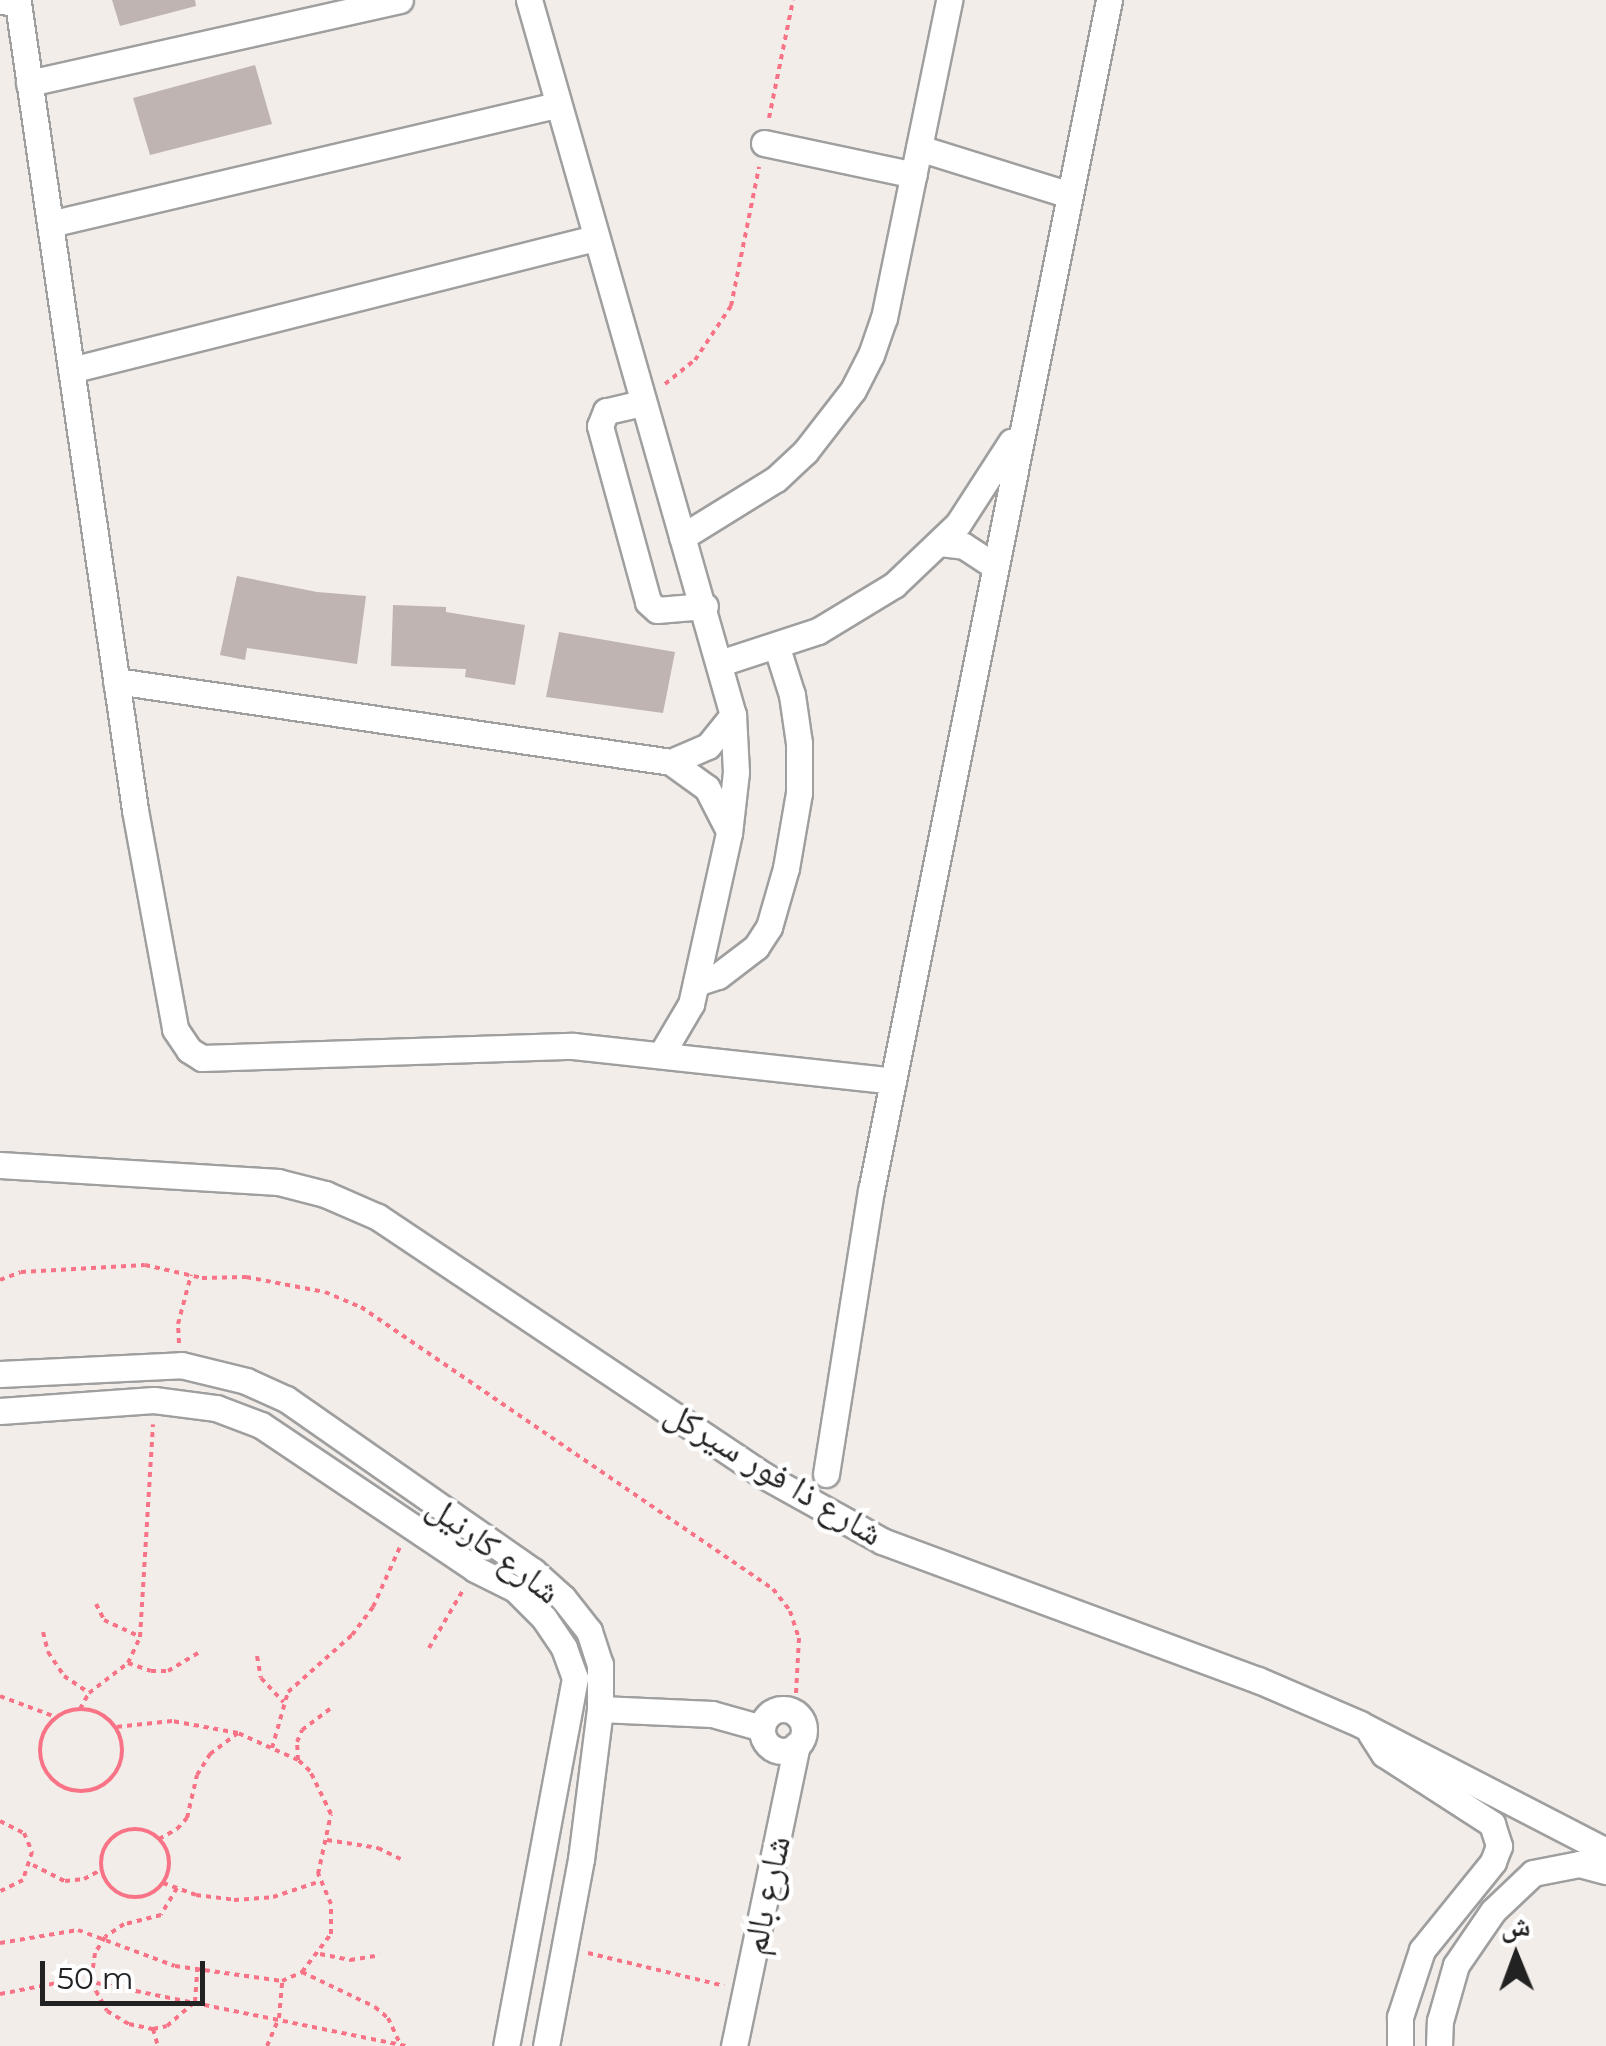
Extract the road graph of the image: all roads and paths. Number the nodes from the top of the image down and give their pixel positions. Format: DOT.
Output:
graph roads {
  1 [pos="400,0"];
  2 [pos="529,0"];
  3 [pos="793,0"];
  4 [pos="949,0"];
  5 [pos="1109,0"];
  6 [pos="9,2"];
  7 [pos="29,84"];
  8 [pos="556,105"];
  9 [pos="764,143"];
  10 [pos="919,148"];
  11 [pos="914,175"];
  12 [pos="1070,195"];
  13 [pos="50,224"];
  14 [pos="595,238"];
  15 [pos="71,370"];
  16 [pos="642,403"];
  17 [pos="1026,410"];
  18 [pos="682,536"];
  19 [pos="940,543"];
  20 [pos="995,566"];
  21 [pos="705,606"];
  22 [pos="777,648"];
  23 [pos="720,663"];
  24 [pos="116,681"];
  25 [pos="734,715"];
  26 [pos="670,762"];
  27 [pos="729,833"];
  28 [pos="693,994"];
  29 [pos="662,1054"];
  30 [pos="711,1058"];
  31 [pos="893,1082"];
  32 [pos="0,1165"];
  33 [pos="191,1275"];
  34 [pos="0,1280"];
  35 [pos="181,1365"];
  36 [pos="0,1374"];
  37 [pos="154,1400"];
  38 [pos="0,1410"];
  39 [pos="826,1474"];
  40 [pos="410,1526"];
  41 [pos="476,1569"];
  42 [pos="524,1580"];
  43 [pos="96,1604"];
  44 [pos="44,1632"];
  45 [pos="140,1636"];
  46 [pos="430,1648"];
  47 [pos="200,1651"];
  48 [pos="257,1656"];
  49 [pos="128,1662"];
  50 [pos="89,1693"];
  51 [pos="0,1696"];
  52 [pos="283,1702"];
  53 [pos="332,1707"];
  54 [pos="80,1709"];
  55 [pos="600,1709"];
  56 [pos="795,1713"];
  57 [pos="56,1717"];
  58 [pos="1360,1724"];
  59 [pos="115,1727"];
  60 [pos="762,1728"];
  61 [pos="238,1733"];
  62 [pos="797,1745"];
  63 [pos="272,1748"];
  64 [pos="298,1760"];
  65 [pos="0,1821"];
  66 [pos="159,1838"];
  67 [pos="327,1840"];
  68 [pos="1606,1851"];
  69 [pos="544,1854"];
  70 [pos="581,1859"];
  71 [pos="403,1860"];
  72 [pos="32,1863"];
  73 [pos="101,1870"];
  74 [pos="1606,1872"];
  75 [pos="320,1881"];
  76 [pos="163,1882"];
  77 [pos="177,1888"];
  78 [pos="0,1891"];
  79 [pos="105,1937"];
  80 [pos="0,1943"];
  81 [pos="564,1948"];
  82 [pos="1422,1950"];
  83 [pos="320,1954"];
  84 [pos="380,1954"];
  85 [pos="1456,1965"];
  86 [pos="196,1970"];
  87 [pos="302,1972"];
  88 [pos="282,1980"];
  89 [pos="91,1982"];
  90 [pos="746,1990"];
  91 [pos="0,1994"];
  92 [pos="195,2002"];
  93 [pos="1400,2016"];
  94 [pos="279,2018"];
  95 [pos="153,2029"];
  96 [pos="1440,2034"];
  97 [pos="398,2042"];
  98 [pos="158,2046"];
  99 [pos="267,2046"];
  100 [pos="407,2046"];
  101 [pos="506,2046"];
  102 [pos="546,2046"];
  103 [pos="734,2046"];
  104 [pos="1400,2046"];
  1 -- 7 [label="street"];
  2 -- 8 [label="street"];
  3 -- 9 [label="path"];
  4 -- 10 [label="street"];
  5 -- 12 [label="street"];
  6 -- 7 [label="street"];
  7 -- 13 [label="street"];
  8 -- 13 [label="street"];
  8 -- 14 [label="street"];
  9 -- 11 [label="street"];
  9 -- 16 [label="path"];
  10 -- 11 [label="street"];
  10 -- 12 [label="street"];
  11 -- 18 [label="street"];
  12 -- 17 [label="street"];
  13 -- 15 [label="street"];
  14 -- 15 [label="street"];
  14 -- 16 [label="street"];
  15 -- 24 [label="street"];
  16 -- 18 [label="street"];
  16 -- 21 [label="street"];
  17 -- 19 [label="street"];
  17 -- 20 [label="street"];
  18 -- 21 [label="street"];
  19 -- 20 [label="street"];
  19 -- 22 [label="street"];
  20 -- 31 [label="street"];
  21 -- 23 [label="street"];
  22 -- 23 [label="street"];
  22 -- 28 [label="street"];
  23 -- 25 [label="street"];
  24 -- 26 [label="street"];
  24 -- 29 [label="street"];
  25 -- 26 [label="street"];
  25 -- 27 [label="street"];
  26 -- 27 [label="street"];
  27 -- 28 [label="street"];
  28 -- 29 [label="street"];
  28 -- 30 [label="street"];
  29 -- 30 [label="street"];
  30 -- 31 [label="street"];
  31 -- 39 [label="street"];
  32 -- 58 [label="street, شارع ذا فور سيركل"];
  33 -- 34 [label="path"];
  33 -- 35 [label="path"];
  33 -- 56 [label="path"];
  35 -- 36 [label="street, شارع كارنيل"];
  35 -- 42 [label="street, شارع كارنيل"];
  37 -- 38 [label="street, شارع كارنيل"];
  37 -- 40 [label="street, شارع كارنيل"];
  37 -- 45 [label="path"];
  40 -- 41 [label="street, شارع كارنيل"];
  40 -- 52 [label="path"];
  41 -- 42 [label="street, شارع كارنيل"];
  41 -- 46 [label="path"];
  42 -- 55 [label="street, شارع كارنيل"];
  42 -- 69 [label="street, شارع كارنيل"];
  43 -- 45 [label="path"];
  44 -- 50 [label="path"];
  45 -- 49 [label="path"];
  47 -- 49 [label="path"];
  48 -- 52 [label="path"];
  49 -- 50 [label="path"];
  50 -- 54 [label="path"];
  51 -- 57 [label="path"];
  52 -- 63 [label="path"];
  53 -- 64 [label="path"];
  54 -- 57 [label="path"];
  54 -- 59 [label="path"];
  55 -- 60 [label="street"];
  55 -- 70 [label="street, شارع كارنيل"];
  56 -- 60 [label="street"];
  56 -- 62 [label="street"];
  57 -- 59 [label="path"];
  58 -- 68 [label="street, شارع ذا فور سيركل"];
  58 -- 82 [label="street"];
  59 -- 61 [label="path"];
  60 -- 62 [label="street"];
  61 -- 63 [label="path"];
  61 -- 66 [label="path"];
  62 -- 90 [label="street, شارع بالم"];
  63 -- 64 [label="path"];
  64 -- 67 [label="path"];
  65 -- 72 [label="path"];
  66 -- 73 [label="path"];
  66 -- 76 [label="path"];
  67 -- 71 [label="path"];
  67 -- 75 [label="path"];
  69 -- 70 [label="street"];
  69 -- 101 [label="street, شارع كارنيل"];
  70 -- 81 [label="street, شارع كارنيل"];
  72 -- 73 [label="path"];
  72 -- 78 [label="path"];
  73 -- 76 [label="path"];
  74 -- 85 [label="street"];
  75 -- 77 [label="path"];
  75 -- 83 [label="path"];
  76 -- 77 [label="path"];
  77 -- 79 [label="path"];
  79 -- 80 [label="path"];
  79 -- 86 [label="path"];
  79 -- 89 [label="path"];
  81 -- 90 [label="path"];
  81 -- 102 [label="street, شارع كارنيل"];
  82 -- 85 [label="street"];
  82 -- 93 [label="street"];
  83 -- 84 [label="path"];
  83 -- 87 [label="path"];
  85 -- 96 [label="street"];
  86 -- 88 [label="path"];
  86 -- 92 [label="path"];
  87 -- 88 [label="path"];
  87 -- 97 [label="path"];
  88 -- 94 [label="path"];
  89 -- 91 [label="path"];
  89 -- 92 [label="path"];
  89 -- 95 [label="path"];
  90 -- 103 [label="street, شارع بالم"];
  92 -- 94 [label="path"];
  92 -- 95 [label="path"];
  93 -- 96 [label="street"];
  93 -- 104 [label="street"];
  94 -- 97 [label="path"];
  94 -- 99 [label="path"];
  95 -- 98 [label="path"];
  97 -- 100 [label="path"];
}
